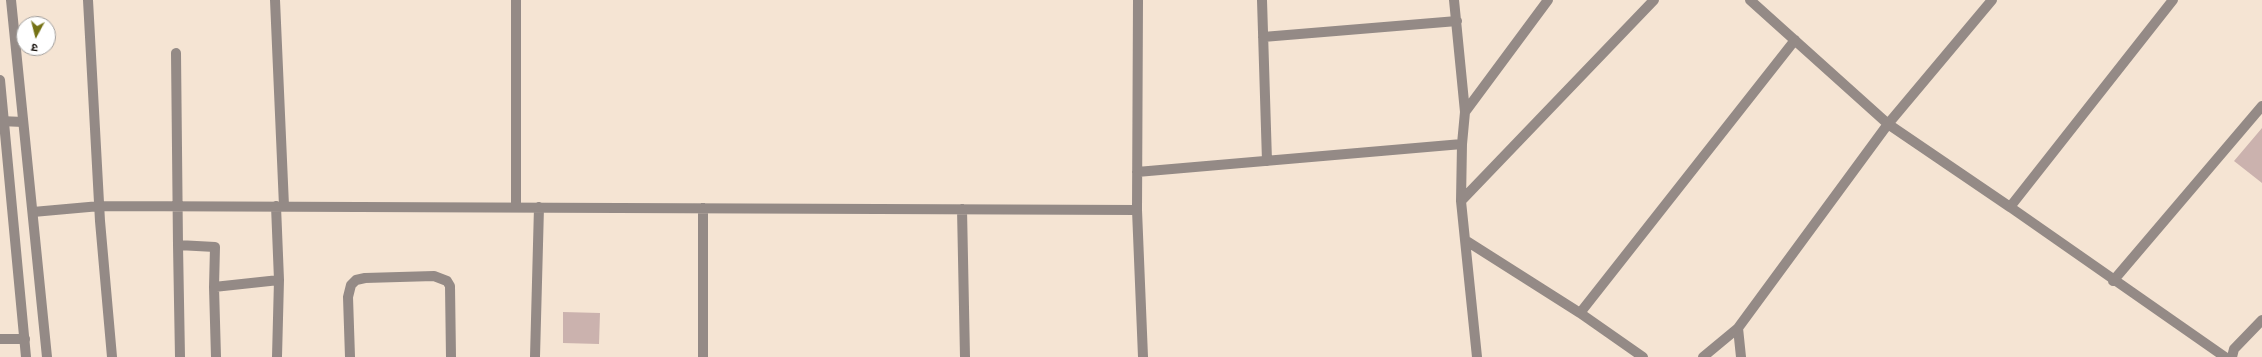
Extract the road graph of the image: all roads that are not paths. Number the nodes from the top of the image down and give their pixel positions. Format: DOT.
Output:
graph roads {
  1 [pos="11,0"];
  2 [pos="88,0"];
  3 [pos="275,0"];
  4 [pos="516,0"];
  5 [pos="1138,0"];
  6 [pos="1262,0"];
  7 [pos="1548,0"];
  8 [pos="1654,0"];
  9 [pos="1750,0"];
  10 [pos="2173,0"];
  11 [pos="1456,1"];
  12 [pos="1990,1"];
  13 [pos="1457,21"];
  14 [pos="1263,37"];
  15 [pos="1795,40"];
  16 [pos="176,53"];
  17 [pos="0,80"];
  18 [pos="2262,106"];
  19 [pos="1465,112"];
  20 [pos="2,120"];
  21 [pos="23,122"];
  22 [pos="1888,124"];
  23 [pos="1462,144"];
  24 [pos="1267,161"];
  25 [pos="1137,172"];
  26 [pos="1461,202"];
  27 [pos="100,206"];
  28 [pos="178,206"];
  29 [pos="280,206"];
  30 [pos="516,207"];
  31 [pos="539,207"];
  32 [pos="2010,207"];
  33 [pos="703,208"];
  34 [pos="962,209"];
  35 [pos="1137,210"];
  36 [pos="33,212"];
  37 [pos="1466,240"];
  38 [pos="178,245"];
  39 [pos="279,280"];
  40 [pos="2113,281"];
  41 [pos="214,287"];
  42 [pos="1580,313"];
  43 [pos="2262,320"];
  44 [pos="1738,328"];
  45 [pos="0,339"];
  46 [pos="25,339"];
  47 [pos="26,357"];
  48 [pos="47,357"];
  49 [pos="112,357"];
  50 [pos="180,357"];
  51 [pos="216,357"];
  52 [pos="277,357"];
  53 [pos="350,357"];
  54 [pos="451,357"];
  55 [pos="535,357"];
  56 [pos="703,357"];
  57 [pos="965,357"];
  58 [pos="1143,357"];
  59 [pos="1477,357"];
  60 [pos="1643,357"];
  61 [pos="1703,357"];
  62 [pos="1741,357"];
  63 [pos="2225,357"];
  64 [pos="2232,357"];
  1 -- 21 [label="street"];
  2 -- 27 [label="street"];
  3 -- 29 [label="street"];
  4 -- 30 [label="street"];
  5 -- 25 [label="street"];
  6 -- 14 [label="street"];
  7 -- 19 [label="street"];
  8 -- 26 [label="street"];
  9 -- 15 [label="street"];
  10 -- 32 [label="street"];
  11 -- 13 [label="street"];
  12 -- 22 [label="street"];
  13 -- 14 [label="street"];
  13 -- 19 [label="street"];
  14 -- 24 [label="street"];
  15 -- 22 [label="street"];
  15 -- 42 [label="street"];
  16 -- 28 [label="street"];
  17 -- 20 [label="street"];
  18 -- 40 [label="street"];
  19 -- 23 [label="street"];
  20 -- 21 [label="street"];
  20 -- 46 [label="street"];
  21 -- 36 [label="street"];
  22 -- 32 [label="street"];
  22 -- 44 [label="street"];
  23 -- 24 [label="street"];
  23 -- 26 [label="street"];
  24 -- 25 [label="street"];
  25 -- 35 [label="street"];
  26 -- 37 [label="street"];
  27 -- 28 [label="street"];
  27 -- 36 [label="street"];
  27 -- 49 [label="street"];
  28 -- 29 [label="street"];
  28 -- 38 [label="street"];
  29 -- 30 [label="street"];
  29 -- 39 [label="street"];
  30 -- 31 [label="street"];
  31 -- 33 [label="street"];
  31 -- 55 [label="street"];
  32 -- 40 [label="street"];
  33 -- 34 [label="street"];
  33 -- 56 [label="street"];
  34 -- 35 [label="street"];
  34 -- 57 [label="street"];
  35 -- 58 [label="street"];
  36 -- 48 [label="street"];
  37 -- 42 [label="street"];
  37 -- 59 [label="street"];
  38 -- 41 [label="street"];
  38 -- 50 [label="street"];
  39 -- 41 [label="street"];
  39 -- 52 [label="street"];
  40 -- 63 [label="street"];
  41 -- 51 [label="street"];
  42 -- 60 [label="street"];
  43 -- 64 [label="street"];
  44 -- 61 [label="street"];
  44 -- 62 [label="street"];
  45 -- 46 [label="street"];
  46 -- 47 [label="street"];
  53 -- 54 [label="street"];
}
